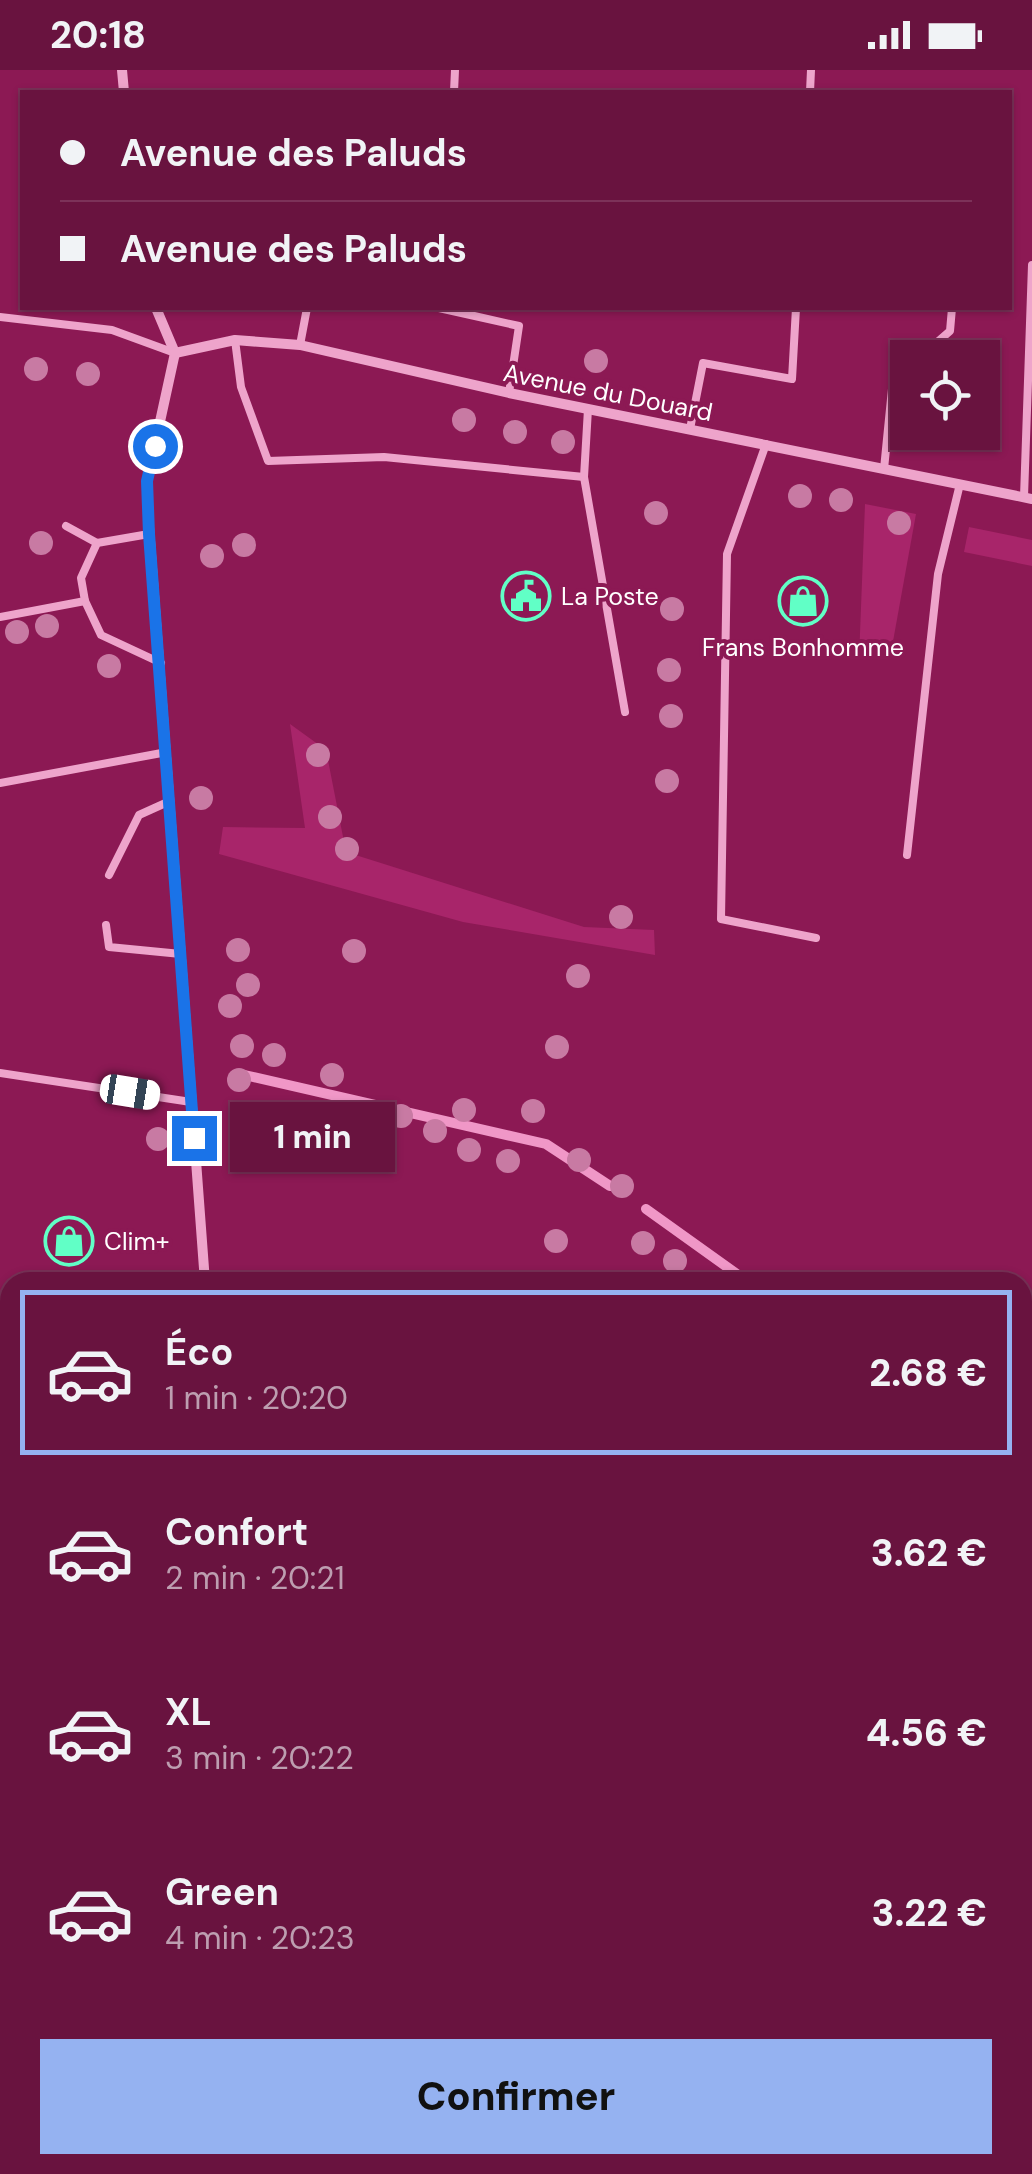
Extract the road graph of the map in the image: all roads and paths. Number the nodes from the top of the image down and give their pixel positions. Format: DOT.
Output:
graph roads {
  1 [pos="1032,265"];
  2 [pos="157,310"];
  3 [pos="306,310"];
  4 [pos="448,310"];
  5 [pos="796,310"];
  6 [pos="952,310"];
  7 [pos="0,317"];
  8 [pos="235,340"];
  9 [pos="940,340"];
  10 [pos="300,344"];
  11 [pos="175,353"];
  12 [pos="509,393"];
  13 [pos="588,408"];
  14 [pos="890,409"];
  15 [pos="690,429"];
  16 [pos="766,444"];
  17 [pos="884,469"];
  18 [pos="584,476"];
  19 [pos="960,484"];
  20 [pos="1028,498"];
  21 [pos="66,526"];
  22 [pos="149,534"];
  23 [pos="97,542"];
  24 [pos="85,601"];
  25 [pos="0,617"];
  26 [pos="161,664"];
  27 [pos="624,712"];
  28 [pos="167,752"];
  29 [pos="0,783"];
  30 [pos="170,800"];
  31 [pos="907,855"];
  32 [pos="110,875"];
  33 [pos="106,925"];
  34 [pos="816,938"];
  35 [pos="180,954"];
  36 [pos="0,1072"];
  37 [pos="192,1102"];
  38 [pos="203,1272"];
  1 -- 20 [label="lane"];
  2 -- 11 [label="street"];
  3 -- 10 [label="lane"];
  4 -- 12 [label="lane"];
  5 -- 15 [label="lane"];
  6 -- 9 [label="lane"];
  7 -- 11 [label="lane"];
  8 -- 10 [label="street, Avenue du Douard"];
  8 -- 11 [label="street, Avenue du Douard"];
  8 -- 18 [label="lane"];
  10 -- 12 [label="street, Avenue du Douard"];
  11 -- 22 [label="street"];
  12 -- 13 [label="street, Avenue du Douard"];
  13 -- 15 [label="street, Avenue du Douard"];
  13 -- 18 [label="lane"];
  14 -- 17 [label="lane"];
  15 -- 16 [label="street, Avenue du Douard"];
  16 -- 17 [label="street, Avenue du Douard"];
  16 -- 34 [label="lane"];
  17 -- 19 [label="street, Avenue du Douard"];
  18 -- 27 [label="lane"];
  19 -- 20 [label="street, Avenue du Douard"];
  19 -- 31 [label="lane"];
  21 -- 23 [label="lane"];
  22 -- 23 [label="lane"];
  22 -- 26 [label="street"];
  23 -- 24 [label="lane"];
  24 -- 25 [label="lane"];
  24 -- 26 [label="lane"];
  26 -- 28 [label="street"];
  28 -- 29 [label="lane"];
  28 -- 30 [label="street"];
  30 -- 32 [label="lane"];
  30 -- 35 [label="street"];
  33 -- 35 [label="lane"];
  35 -- 37 [label="street"];
  36 -- 37 [label="lane"];
  37 -- 38 [label="street"];
}
